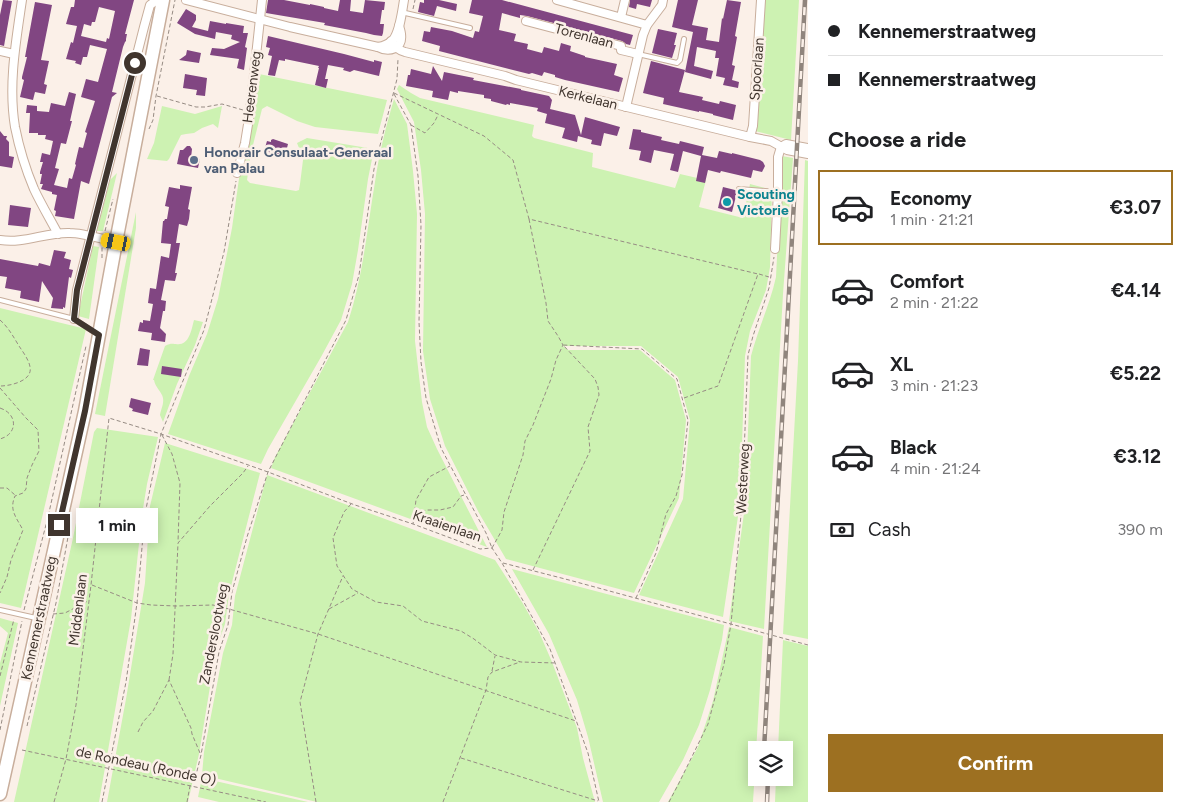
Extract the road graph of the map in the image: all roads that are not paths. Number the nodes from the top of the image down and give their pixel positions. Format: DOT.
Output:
graph roads {
  1 [pos="22,0"];
  2 [pos="163,0"];
  3 [pos="186,0"];
  4 [pos="262,0"];
  5 [pos="557,0"];
  6 [pos="625,0"];
  7 [pos="664,0"];
  8 [pos="761,0"];
  9 [pos="401,1"];
  10 [pos="154,2"];
  11 [pos="401,12"];
  12 [pos="621,17"];
  13 [pos="260,20"];
  14 [pos="526,21"];
  15 [pos="647,25"];
  16 [pos="470,28"];
  17 [pos="684,39"];
  18 [pos="395,47"];
  19 [pos="0,51"];
  20 [pos="14,54"];
  21 [pos="638,54"];
  22 [pos="626,107"];
  23 [pos="750,137"];
  24 [pos="781,147"];
  25 [pos="808,148"];
  26 [pos="808,154"];
  27 [pos="237,173"];
  28 [pos="739,189"];
  29 [pos="778,192"];
  30 [pos="58,234"];
  31 [pos="91,236"];
  32 [pos="0,240"];
  33 [pos="110,240"];
  34 [pos="775,249"];
  35 [pos="0,300"];
  36 [pos="74,319"];
  37 [pos="99,335"];
  38 [pos="0,610"];
  39 [pos="38,619"];
  40 [pos="0,794"];
  1 -- 20 [label="street"];
  2 -- 33 [label="main road, Kennemerstraatweg"];
  3 -- 13 [label="street, Kerkelaan"];
  4 -- 13 [label="street, Heerenweg"];
  5 -- 12 [label="street"];
  6 -- 12 [label="street"];
  7 -- 15 [label="street"];
  8 -- 23 [label="street, Spoorlaan"];
  9 -- 11 [label="street"];
  10 -- 31 [label="street"];
  11 -- 16 [label="lane"];
  11 -- 18 [label="street"];
  12 -- 15 [label="street"];
  13 -- 18 [label="street, Kerkelaan"];
  13 -- 27 [label="street, Heerenweg"];
  14 -- 21 [label="street, Torenlaan"];
  15 -- 21 [label="street"];
  17 -- 21 [label="lane, Torenlaan"];
  18 -- 22 [label="street, Kerkelaan"];
  19 -- 20 [label="street"];
  20 -- 30 [label="street"];
  21 -- 22 [label="street"];
  22 -- 23 [label="street, Kerkelaan"];
  23 -- 24 [label="street, Kerkelaan"];
  24 -- 25 [label="street, Kerkelaan"];
  24 -- 26 [label="street, Kerkelaan"];
  24 -- 29 [label="street"];
  28 -- 29 [label="lane"];
  29 -- 34 [label="street"];
  30 -- 31 [label="street"];
  30 -- 32 [label="street"];
  31 -- 33 [label="street"];
  31 -- 36 [label="street"];
  33 -- 37 [label="main road, Kennemerstraatweg"];
  35 -- 36 [label="lane"];
  36 -- 37 [label="lane"];
  37 -- 39 [label="main road, Kennemerstraatweg"];
  38 -- 39 [label="lane"];
  39 -- 40 [label="main road, Kennemerstraatweg"];
}
